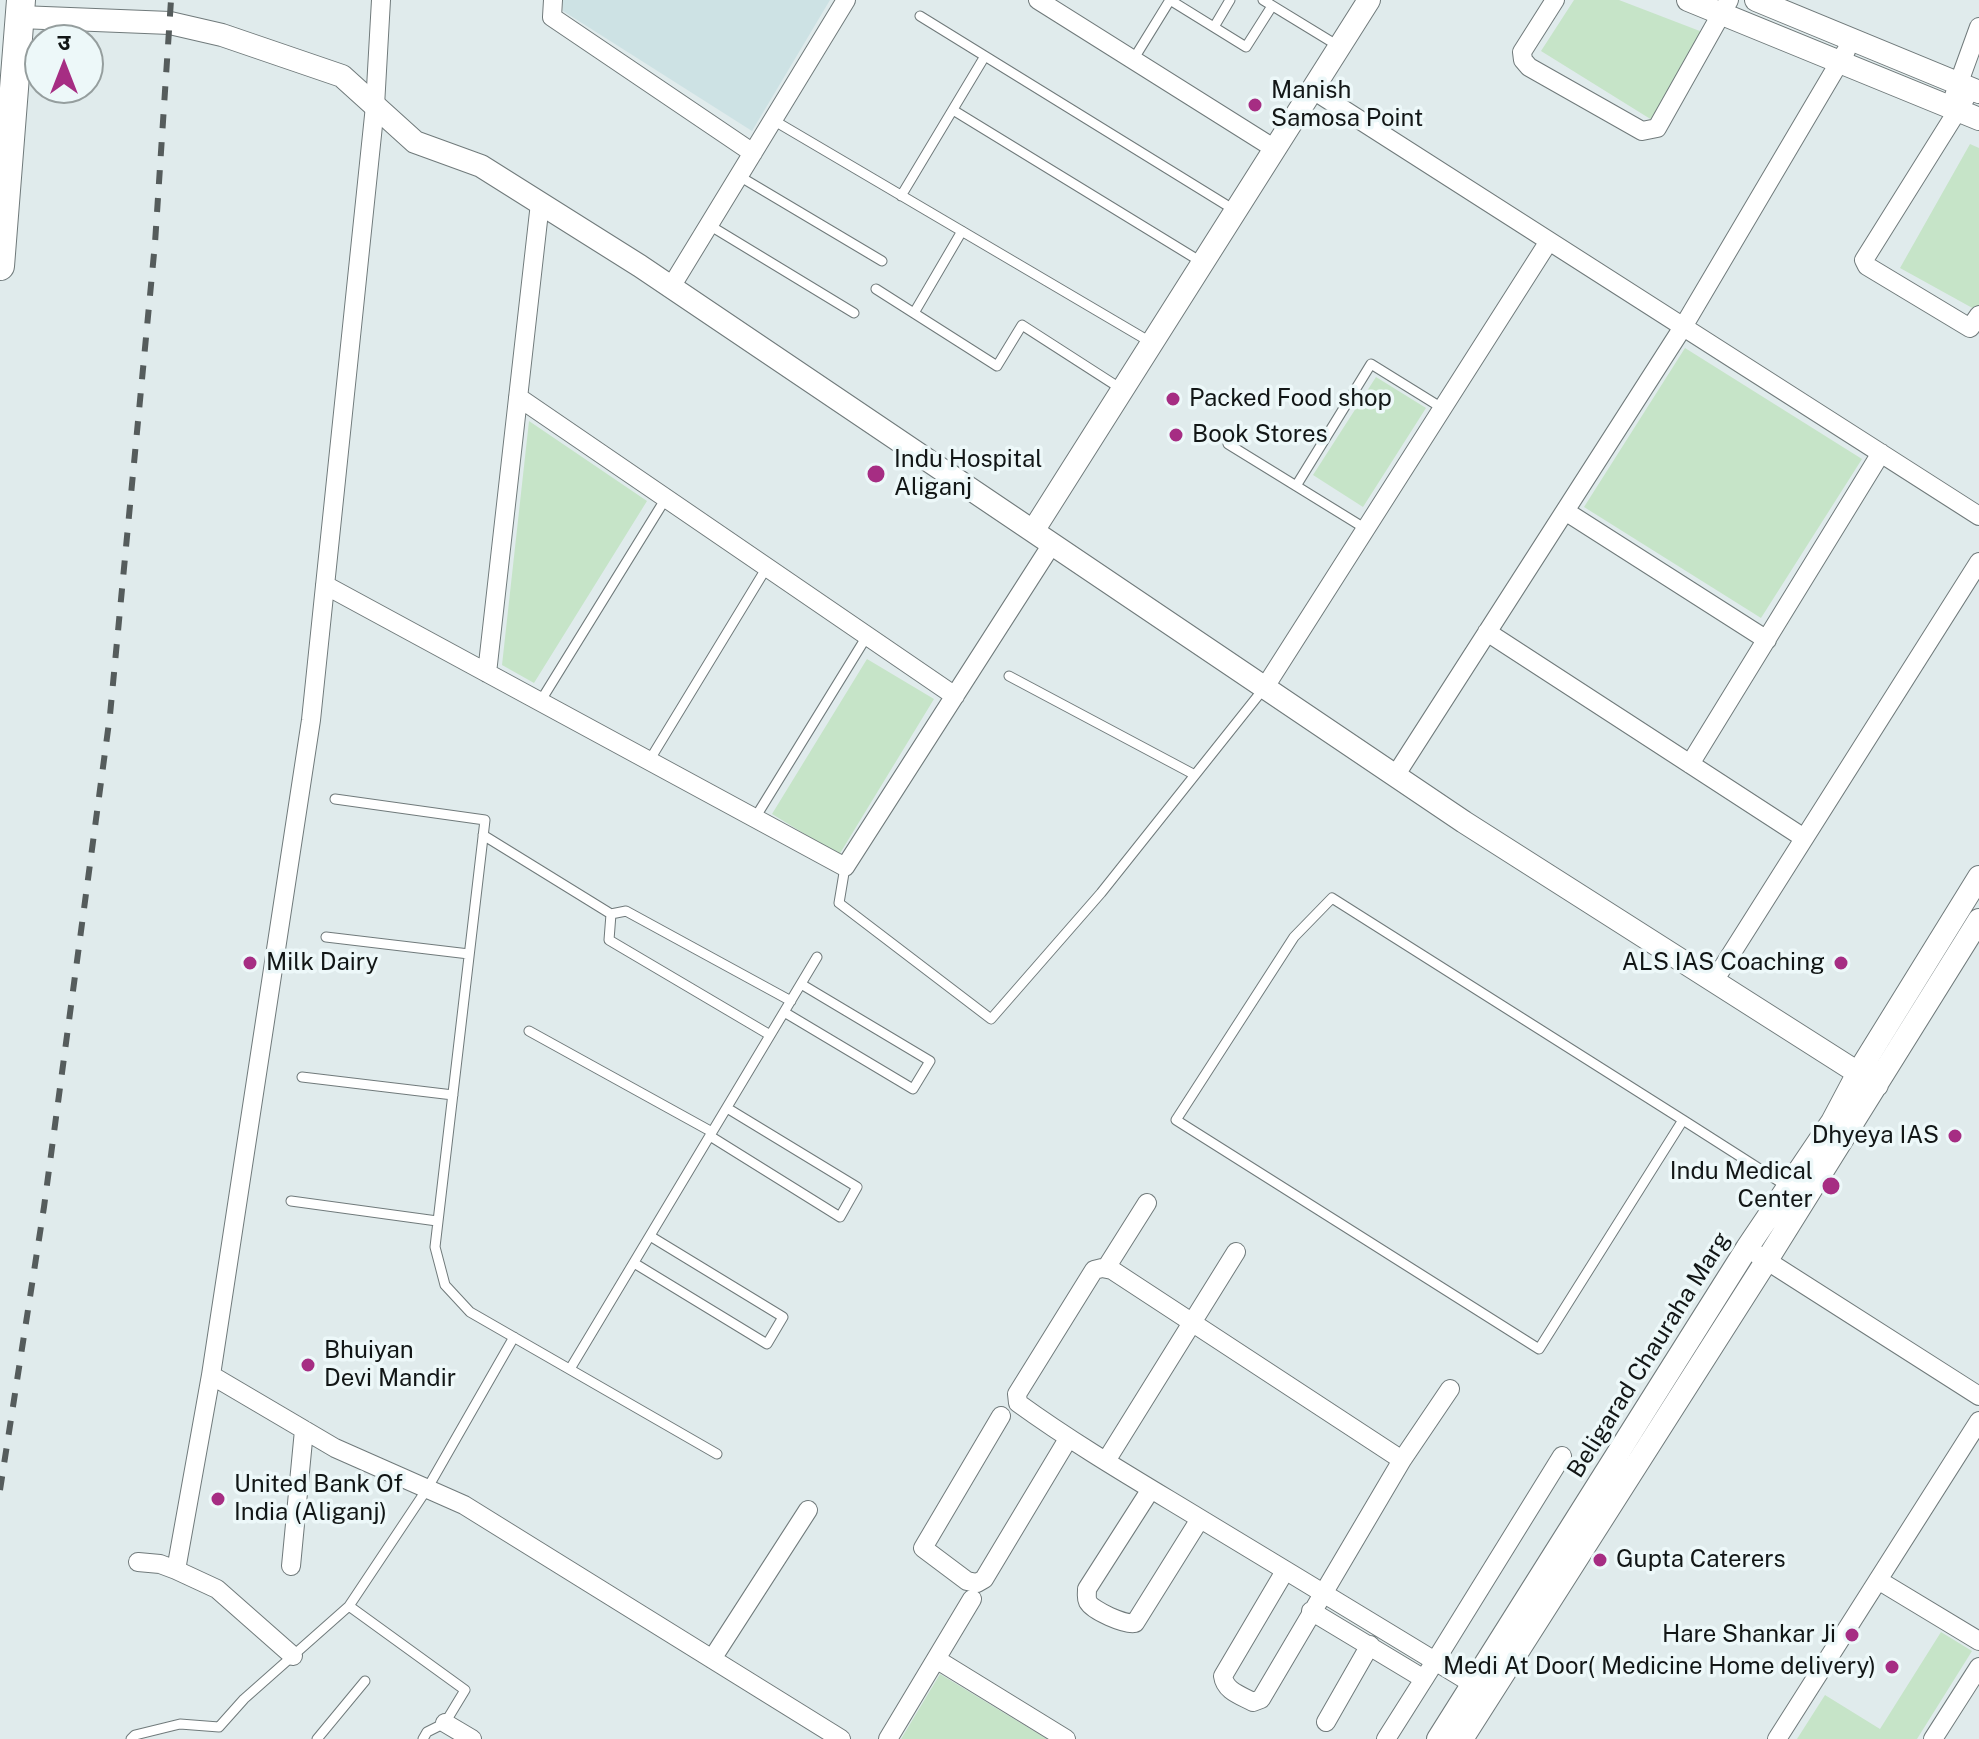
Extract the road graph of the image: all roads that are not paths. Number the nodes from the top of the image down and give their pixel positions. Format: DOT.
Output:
graph roads {
  1 [pos="381,0"];
  2 [pos="553,0"];
  3 [pos="846,0"];
  4 [pos="1038,0"];
  5 [pos="1170,0"];
  6 [pos="1230,0"];
  7 [pos="1369,0"];
  8 [pos="1555,0"];
  9 [pos="1688,0"];
  10 [pos="1756,0"];
  11 [pos="1268,3"];
  12 [pos="1726,7"];
  13 [pos="20,8"];
  14 [pos="920,16"];
  15 [pos="1214,27"];
  16 [pos="1979,27"];
  17 [pos="1852,39"];
  18 [pos="1340,47"];
  19 [pos="985,56"];
  20 [pos="1133,60"];
  21 [pos="1840,62"];
  22 [pos="1969,88"];
  23 [pos="1313,90"];
  24 [pos="375,106"];
  25 [pos="953,110"];
  26 [pos="1962,112"];
  27 [pos="773,120"];
  28 [pos="1275,149"];
  29 [pos="753,153"];
  30 [pos="739,176"];
  31 [pos="901,196"];
  32 [pos="540,203"];
  33 [pos="1236,211"];
  34 [pos="709,225"];
  35 [pos="962,231"];
  36 [pos="1549,241"];
  37 [pos="882,261"];
  38 [pos="1203,263"];
  39 [pos="0,266"];
  40 [pos="671,287"];
  41 [pos="876,289"];
  42 [pos="854,313"];
  43 [pos="914,313"];
  44 [pos="1979,315"];
  45 [pos="1683,327"];
  46 [pos="1152,343"];
  47 [pos="1123,390"];
  48 [pos="518,397"];
  49 [pos="1442,408"];
  50 [pos="1228,444"];
  51 [pos="1881,453"];
  52 [pos="1296,486"];
  53 [pos="666,498"];
  54 [pos="1565,511"];
  55 [pos="1979,516"];
  56 [pos="1366,529"];
  57 [pos="1033,531"];
  58 [pos="1052,544"];
  59 [pos="1979,562"];
  60 [pos="767,567"];
  61 [pos="325,585"];
  62 [pos="1487,632"];
  63 [pos="867,636"];
  64 [pos="1767,640"];
  65 [pos="487,673"];
  66 [pos="1009,676"];
  67 [pos="1265,687"];
  68 [pos="955,696"];
  69 [pos="540,702"];
  70 [pos="649,761"];
  71 [pos="1690,764"];
  72 [pos="1195,775"];
  73 [pos="1395,776"];
  74 [pos="335,799"];
  75 [pos="755,818"];
  76 [pos="483,835"];
  77 [pos="1804,838"];
  78 [pos="845,867"];
  79 [pos="1977,884"];
  80 [pos="611,914"];
  81 [pos="1979,920"];
  82 [pos="326,937"];
  83 [pos="469,954"];
  84 [pos="817,957"];
  85 [pos="1714,981"];
  86 [pos="801,984"];
  87 [pos="791,1001"];
  88 [pos="784,1012"];
  89 [pos="529,1031"];
  90 [pos="770,1035"];
  91 [pos="302,1077"];
  92 [pos="1868,1078"];
  93 [pos="453,1095"];
  94 [pos="727,1108"];
  95 [pos="1683,1120"];
  96 [pos="711,1134"];
  97 [pos="1788,1187"];
  98 [pos="291,1201"];
  99 [pos="1147,1203"];
  100 [pos="437,1221"];
  101 [pos="650,1236"];
  102 [pos="1747,1248"];
  103 [pos="1236,1252"];
  104 [pos="1767,1260"];
  105 [pos="634,1263"];
  106 [pos="1106,1268"];
  107 [pos="1192,1323"];
  108 [pos="514,1337"];
  109 [pos="570,1369"];
  110 [pos="211,1375"];
  111 [pos="1450,1389"];
  112 [pos="1979,1396"];
  113 [pos="1001,1416"];
  114 [pos="1979,1421"];
  115 [pos="304,1430"];
  116 [pos="1068,1439"];
  117 [pos="717,1454"];
  118 [pos="1562,1456"];
  119 [pos="1402,1460"];
  120 [pos="1106,1461"];
  121 [pos="427,1489"];
  122 [pos="1151,1489"];
  123 [pos="808,1510"];
  124 [pos="1200,1519"];
  125 [pos="138,1562"];
  126 [pos="291,1566"];
  127 [pos="176,1570"];
  128 [pos="1285,1571"];
  129 [pos="1878,1580"];
  130 [pos="1322,1594"];
  131 [pos="972,1599"];
  132 [pos="349,1606"];
  133 [pos="1311,1611"];
  134 [pos="1979,1641"];
  135 [pos="1370,1645"];
  136 [pos="293,1656"];
  137 [pos="712,1659"];
  138 [pos="936,1659"];
  139 [pos="1435,1660"];
  140 [pos="1979,1667"];
  141 [pos="1424,1679"];
  142 [pos="365,1681"];
  143 [pos="1482,1690"];
  144 [pos="1326,1722"];
  145 [pos="445,1723"];
  146 [pos="131,1739"];
  147 [pos="317,1739"];
  148 [pos="423,1739"];
  149 [pos="472,1739"];
  150 [pos="841,1739"];
  151 [pos="888,1739"];
  152 [pos="1066,1739"];
  153 [pos="1386,1739"];
  154 [pos="1438,1739"];
  155 [pos="1462,1739"];
  156 [pos="1777,1739"];
  157 [pos="1933,1739"];
  1 -- 24 [label="street"];
  2 -- 29 [label="street"];
  3 -- 27 [label="street"];
  4 -- 20 [label="street"];
  5 -- 15 [label="lane"];
  5 -- 20 [label="lane"];
  6 -- 15 [label="lane"];
  7 -- 18 [label="street"];
  8 -- 12 [label="street"];
  9 -- 12 [label="street"];
  10 -- 17 [label="street"];
  11 -- 15 [label="lane"];
  11 -- 18 [label="lane"];
  12 -- 21 [label="street"];
  13 -- 24 [label="street"];
  13 -- 39 [label="main road"];
  14 -- 19 [label="lane"];
  16 -- 22 [label="street"];
  17 -- 21 [label="street"];
  17 -- 22 [label="street"];
  18 -- 23 [label="street"];
  19 -- 25 [label="lane"];
  19 -- 33 [label="lane"];
  20 -- 28 [label="street"];
  21 -- 26 [label="street"];
  21 -- 45 [label="street"];
  22 -- 26 [label="street"];
  23 -- 28 [label="street"];
  23 -- 36 [label="street"];
  24 -- 32 [label="street"];
  24 -- 61 [label="street"];
  25 -- 31 [label="lane"];
  25 -- 38 [label="lane"];
  26 -- 44 [label="street"];
  27 -- 29 [label="street"];
  27 -- 31 [label="lane"];
  28 -- 33 [label="street"];
  29 -- 30 [label="street"];
  30 -- 34 [label="street"];
  30 -- 37 [label="lane"];
  31 -- 35 [label="lane"];
  32 -- 40 [label="street"];
  32 -- 48 [label="street"];
  33 -- 38 [label="street"];
  34 -- 40 [label="street"];
  34 -- 42 [label="lane"];
  35 -- 43 [label="lane"];
  35 -- 46 [label="lane"];
  36 -- 45 [label="street"];
  36 -- 49 [label="street"];
  38 -- 46 [label="street"];
  40 -- 57 [label="street"];
  41 -- 43 [label="lane"];
  43 -- 47 [label="lane"];
  45 -- 51 [label="street"];
  45 -- 54 [label="street"];
  46 -- 47 [label="street"];
  47 -- 57 [label="street"];
  48 -- 53 [label="street"];
  48 -- 65 [label="street"];
  49 -- 52 [label="lane"];
  49 -- 56 [label="street"];
  50 -- 52 [label="lane"];
  51 -- 55 [label="street"];
  51 -- 64 [label="street"];
  52 -- 56 [label="lane"];
  53 -- 60 [label="street"];
  53 -- 69 [label="lane"];
  54 -- 62 [label="street"];
  54 -- 64 [label="street"];
  56 -- 67 [label="street"];
  57 -- 58 [label="street"];
  58 -- 67 [label="street"];
  58 -- 68 [label="street"];
  59 -- 77 [label="street"];
  60 -- 63 [label="street"];
  60 -- 70 [label="lane"];
  61 -- 65 [label="street"];
  61 -- 110 [label="street"];
  62 -- 71 [label="street"];
  62 -- 73 [label="street"];
  63 -- 68 [label="street"];
  63 -- 75 [label="lane"];
  64 -- 71 [label="street"];
  65 -- 69 [label="street"];
  66 -- 72 [label="lane"];
  67 -- 72 [label="lane"];
  67 -- 73 [label="street"];
  68 -- 78 [label="street"];
  69 -- 70 [label="street"];
  70 -- 75 [label="street"];
  71 -- 77 [label="street"];
  72 -- 78 [label="lane"];
  73 -- 85 [label="street"];
  74 -- 76 [label="lane"];
  75 -- 78 [label="street"];
  76 -- 80 [label="lane"];
  76 -- 83 [label="lane"];
  77 -- 85 [label="street"];
  79 -- 92 [label="street, Beligarad Chauraha Marg"];
  80 -- 87 [label="lane"];
  80 -- 90 [label="lane"];
  81 -- 92 [label="street"];
  82 -- 83 [label="lane"];
  83 -- 93 [label="lane"];
  84 -- 86 [label="lane"];
  85 -- 92 [label="street"];
  86 -- 87 [label="lane"];
  86 -- 88 [label="lane"];
  87 -- 88 [label="lane"];
  88 -- 90 [label="lane"];
  89 -- 96 [label="lane"];
  90 -- 94 [label="lane"];
  91 -- 93 [label="lane"];
  92 -- 97 [label="street, Beligarad Chauraha Marg"];
  92 -- 104 [label="street"];
  93 -- 100 [label="lane"];
  94 -- 96 [label="lane"];
  94 -- 96 [label="lane"];
  95 -- 95 [label="lane"];
  95 -- 97 [label="lane"];
  96 -- 101 [label="lane"];
  97 -- 102 [label="street, Beligarad Chauraha Marg"];
  98 -- 100 [label="lane"];
  99 -- 106 [label="street"];
  100 -- 108 [label="lane"];
  101 -- 105 [label="lane"];
  101 -- 105 [label="lane"];
  102 -- 104 [label="street"];
  102 -- 143 [label="street, Beligarad Chauraha Marg"];
  103 -- 107 [label="street"];
  104 -- 112 [label="street"];
  104 -- 143 [label="street"];
  105 -- 109 [label="lane"];
  106 -- 107 [label="street"];
  106 -- 116 [label="street"];
  107 -- 119 [label="street"];
  107 -- 120 [label="street"];
  108 -- 109 [label="lane"];
  108 -- 121 [label="lane"];
  109 -- 117 [label="lane"];
  110 -- 115 [label="street"];
  110 -- 127 [label="street"];
  111 -- 119 [label="street"];
  113 -- 116 [label="street"];
  114 -- 129 [label="street"];
  115 -- 121 [label="street"];
  115 -- 126 [label="street"];
  116 -- 120 [label="street"];
  118 -- 139 [label="street"];
  119 -- 130 [label="street"];
  120 -- 122 [label="street"];
  121 -- 132 [label="lane"];
  121 -- 137 [label="street"];
  122 -- 124 [label="street"];
  122 -- 124 [label="street"];
  123 -- 137 [label="street"];
  124 -- 128 [label="street"];
  125 -- 127 [label="street"];
  127 -- 136 [label="street"];
  128 -- 130 [label="street"];
  128 -- 133 [label="street"];
  129 -- 134 [label="street"];
  129 -- 156 [label="street"];
  130 -- 133 [label="street"];
  130 -- 139 [label="street"];
  131 -- 138 [label="street"];
  132 -- 136 [label="lane"];
  132 -- 145 [label="lane"];
  133 -- 135 [label="street"];
  135 -- 141 [label="street"];
  135 -- 144 [label="street"];
  136 -- 146 [label="lane"];
  137 -- 150 [label="street"];
  138 -- 151 [label="street"];
  138 -- 152 [label="street"];
  139 -- 141 [label="street"];
  139 -- 143 [label="street"];
  140 -- 157 [label="street"];
  141 -- 153 [label="street"];
  142 -- 147 [label="lane"];
  143 -- 154 [label="street, Beligarad Chauraha Marg"];
  143 -- 155 [label="street"];
  145 -- 148 [label="lane"];
  145 -- 149 [label="street"];
}
